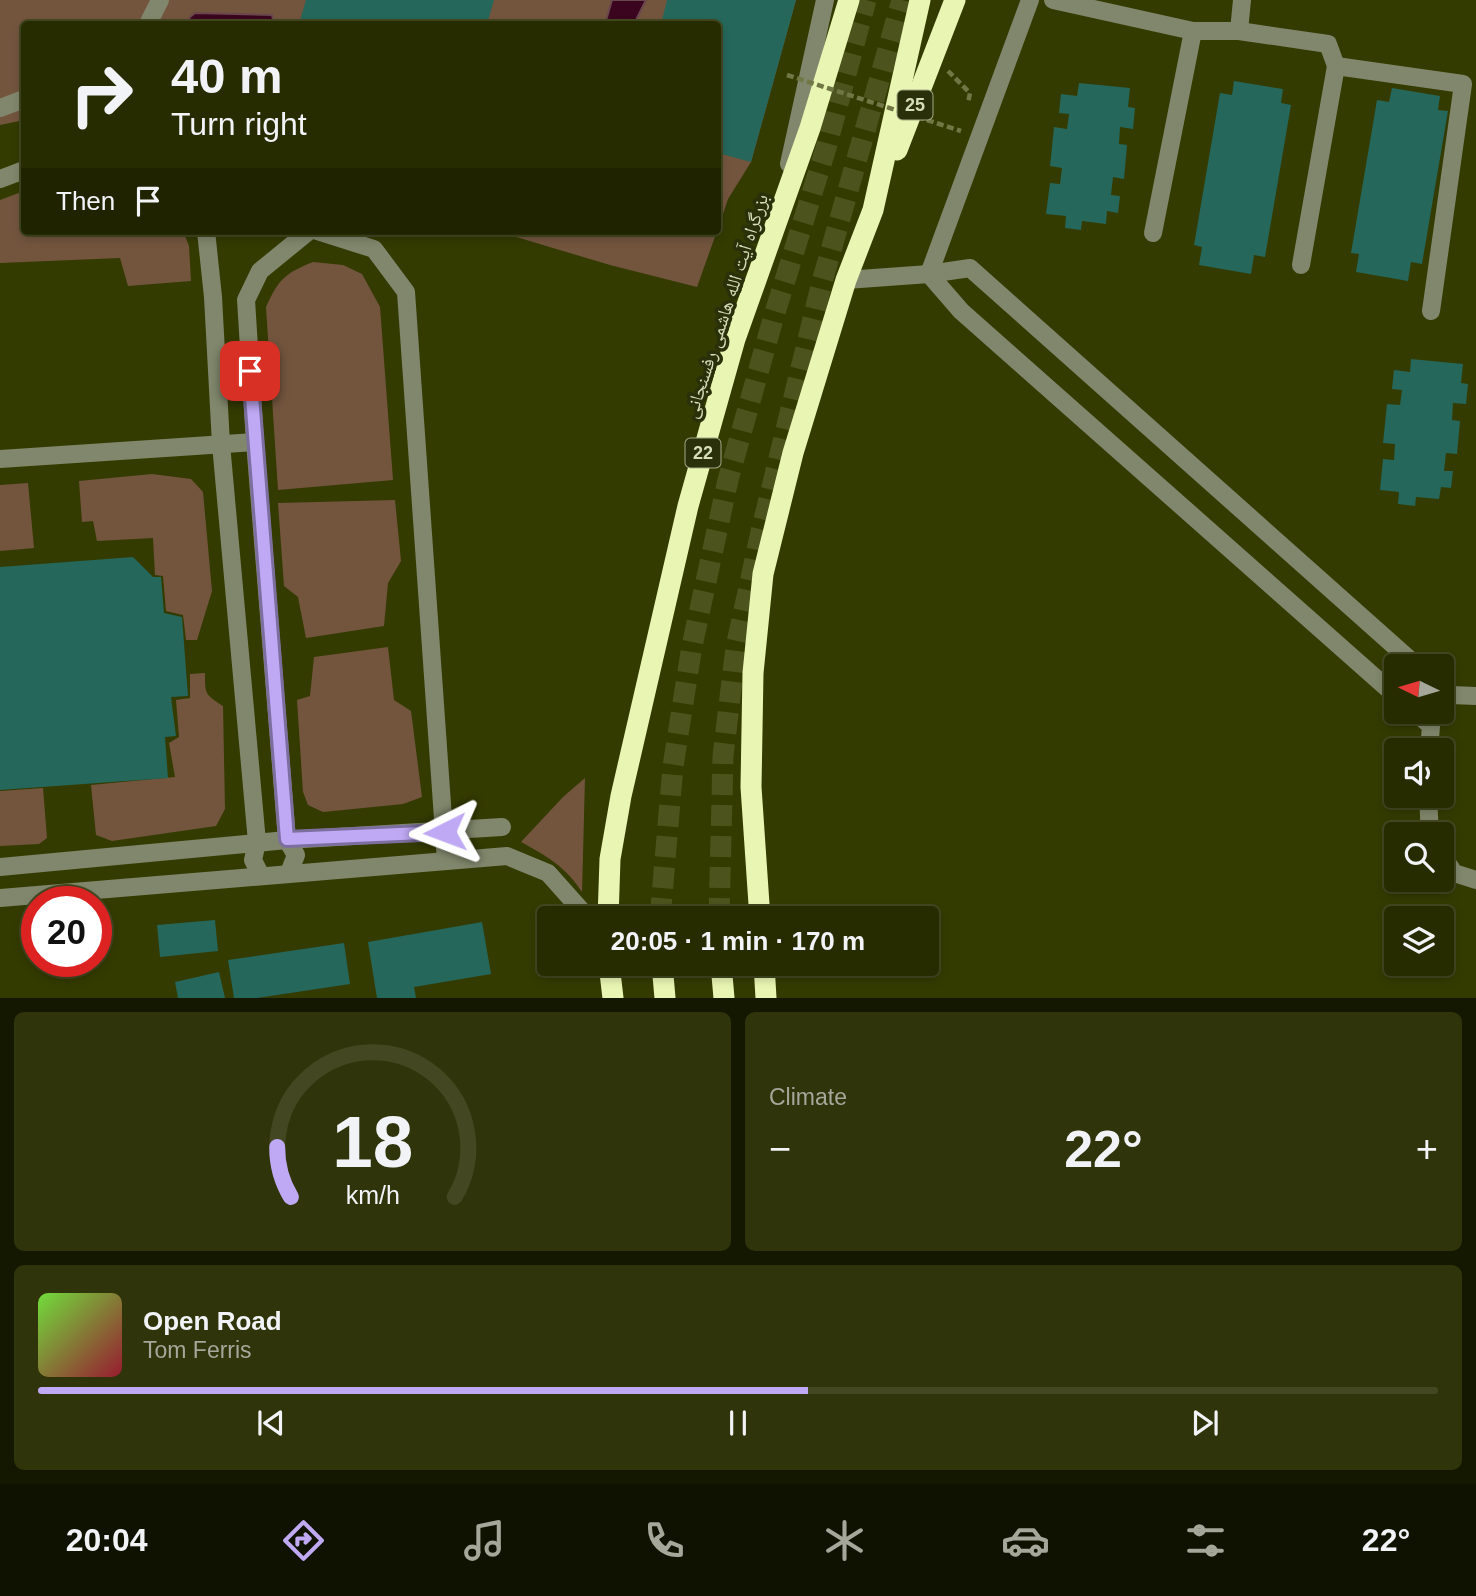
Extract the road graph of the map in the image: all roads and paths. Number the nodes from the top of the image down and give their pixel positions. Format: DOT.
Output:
graph roads {
  1 [pos="160,0"];
  2 [pos="825,0"];
  3 [pos="849,0"];
  4 [pos="920,0"];
  5 [pos="955,0"];
  6 [pos="1030,0"];
  7 [pos="1053,0"];
  8 [pos="1242,0"];
  9 [pos="150,21"];
  10 [pos="1193,31"];
  11 [pos="1240,31"];
  12 [pos="1336,66"];
  13 [pos="787,75"];
  14 [pos="21,100"];
  15 [pos="0,108"];
  16 [pos="961,131"];
  17 [pos="21,171"];
  18 [pos="0,179"];
  19 [pos="873,210"];
  20 [pos="779,213"];
  21 [pos="1153,233"];
  22 [pos="206,235"];
  23 [pos="304,235"];
  24 [pos="330,235"];
  25 [pos="1301,265"];
  26 [pos="929,274"];
  27 [pos="846,280"];
  28 [pos="1431,311"];
  29 [pos="255,442"];
  30 [pos="220,444"];
  31 [pos="0,459"];
  32 [pos="1403,654"];
  33 [pos="1384,685"];
  34 [pos="1454,695"];
  35 [pos="1476,696"];
  36 [pos="502,827"];
  37 [pos="445,832"];
  38 [pos="287,839"];
  39 [pos="257,842"];
  40 [pos="446,861"];
  41 [pos="0,867"];
  42 [pos="289,873"];
  43 [pos="1454,873"];
  44 [pos="261,876"];
  45 [pos="1476,880"];
  46 [pos="0,898"];
  47 [pos="577,906"];
  48 [pos="608,906"];
  49 [pos="759,906"];
  50 [pos="610,976"];
  51 [pos="663,976"];
  52 [pos="722,976"];
  53 [pos="765,976"];
  54 [pos="612,998"];
  55 [pos="665,998"];
  56 [pos="724,998"];
  57 [pos="766,998"];
  1 -- 9 [label="street"];
  2 -- 20 [label="street"];
  3 -- 20 [label="highway, بزرگراه آیت الله هاشمی رفسنجانی / 22"];
  4 -- 19 [label="highway"];
  5 -- 19 [label="highway, 25"];
  6 -- 26 [label="street"];
  7 -- 10 [label="street"];
  8 -- 11 [label="street"];
  10 -- 11 [label="street"];
  10 -- 21 [label="street"];
  11 -- 12 [label="street"];
  12 -- 25 [label="street"];
  12 -- 28 [label="street"];
  13 -- 16 [label="path, bridge"];
  14 -- 15 [label="street"];
  17 -- 18 [label="street"];
  19 -- 27 [label="highway"];
  20 -- 48 [label="highway, بزرگراه آیت الله هاشمی رفسنجانی / 22"];
  22 -- 30 [label="street"];
  23 -- 29 [label="street"];
  24 -- 37 [label="street"];
  26 -- 27 [label="street"];
  26 -- 32 [label="street"];
  26 -- 33 [label="street"];
  27 -- 49 [label="highway"];
  29 -- 30 [label="street"];
  29 -- 38 [label="street"];
  30 -- 31 [label="street"];
  30 -- 39 [label="street"];
  34 -- 35 [label="street"];
  36 -- 37 [label="street"];
  37 -- 38 [label="street"];
  37 -- 40 [label="street"];
  38 -- 39 [label="street"];
  38 -- 42 [label="street"];
  39 -- 41 [label="street"];
  39 -- 44 [label="street"];
  40 -- 42 [label="street"];
  40 -- 47 [label="street"];
  42 -- 44 [label="street"];
  43 -- 45 [label="street"];
  44 -- 46 [label="street"];
  50 -- 54 [label="highway"];
  51 -- 55 [label="highway"];
  52 -- 56 [label="highway"];
  53 -- 57 [label="highway"];
}
